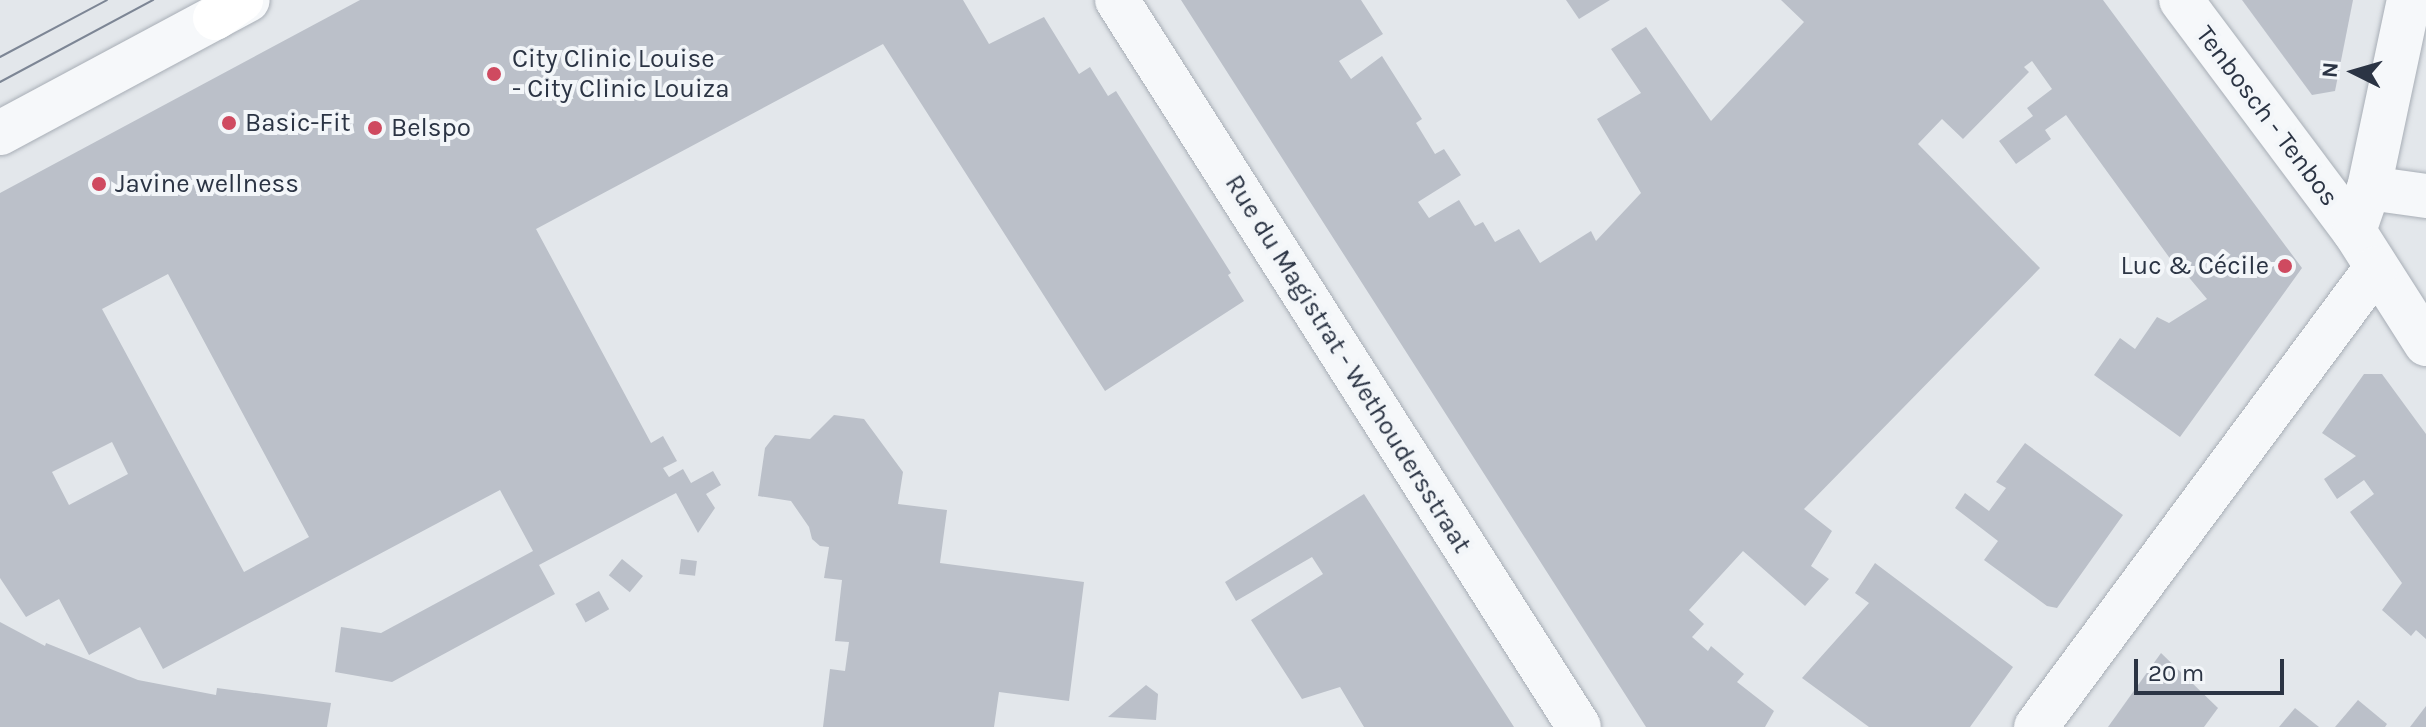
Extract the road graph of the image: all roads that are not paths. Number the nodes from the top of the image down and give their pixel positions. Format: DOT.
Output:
graph roads {
  1 [pos="1117,0"];
  2 [pos="2181,0"];
  3 [pos="2409,0"];
  4 [pos="235,6"];
  5 [pos="0,133"];
  6 [pos="2369,188"];
  7 [pos="2426,196"];
  8 [pos="2354,231"];
  9 [pos="2376,268"];
  10 [pos="2426,344"];
  11 [pos="1579,727"];
  12 [pos="2036,727"];
  1 -- 11 [label="street, Rue du Magistrat - Wethoudersstraat"];
  2 -- 8 [label="street, Tenbosch - Tenbos"];
  3 -- 6 [label="street"];
  4 -- 5 [label="street"];
  6 -- 7 [label="street"];
  6 -- 8 [label="street"];
  8 -- 9 [label="street, Tenbosch - Tenbos"];
  9 -- 10 [label="street, Tenbosch - Tenbos"];
  9 -- 12 [label="street"];
}
